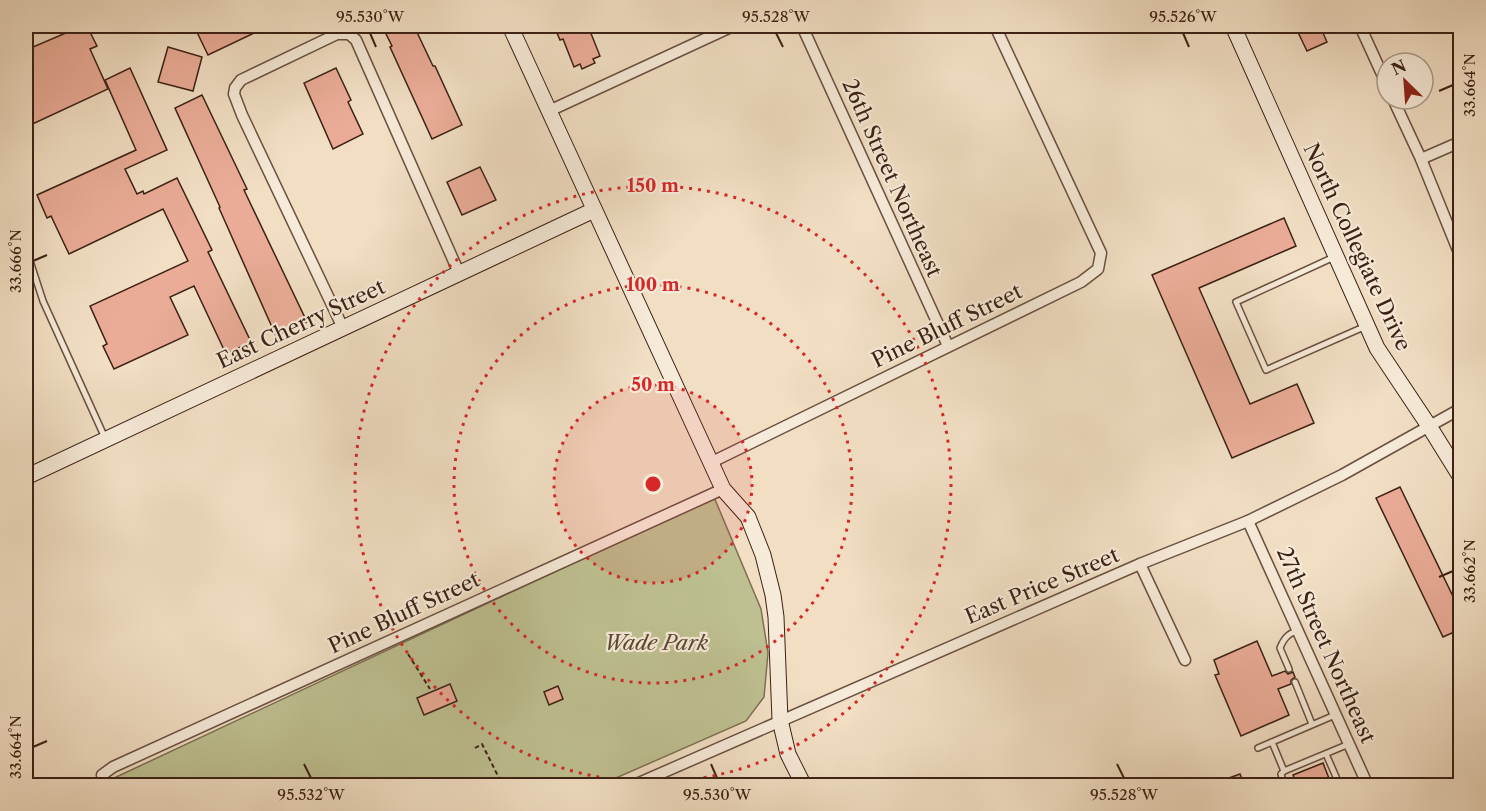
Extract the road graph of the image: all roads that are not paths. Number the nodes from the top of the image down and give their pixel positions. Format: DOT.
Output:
graph roads {
  1 [pos="510,26"];
  2 [pos="733,26"];
  3 [pos="802,26"];
  4 [pos="995,26"];
  5 [pos="1233,26"];
  6 [pos="1360,26"];
  7 [pos="1375,59"];
  8 [pos="549,111"];
  9 [pos="1399,111"];
  10 [pos="1461,142"];
  11 [pos="1421,159"];
  12 [pos="594,210"];
  13 [pos="26,236"];
  14 [pos="1461,255"];
  15 [pos="1336,256"];
  16 [pos="459,273"];
  17 [pos="1367,326"];
  18 [pos="343,328"];
  19 [pos="948,346"];
  20 [pos="1461,409"];
  21 [pos="1429,426"];
  22 [pos="105,440"];
  23 [pos="712,462"];
  24 [pos="1461,476"];
  25 [pos="26,477"];
  26 [pos="723,489"];
  27 [pos="1248,521"];
  28 [pos="1140,564"];
  29 [pos="1298,630"];
  30 [pos="1185,660"];
  31 [pos="1289,669"];
  32 [pos="1295,682"];
  33 [pos="1336,714"];
  34 [pos="780,720"];
  35 [pos="1312,724"];
  36 [pos="1272,742"];
  37 [pos="1349,744"];
  38 [pos="1258,748"];
  39 [pos="1326,754"];
  40 [pos="1284,771"];
  41 [pos="102,775"];
  42 [pos="1366,782"];
  43 [pos="632,786"];
  44 [pos="804,786"];
  45 [pos="1284,786"];
  46 [pos="1340,786"];
  47 [pos="1347,786"];
  1 -- 8 [label="street"];
  2 -- 8 [label="street"];
  3 -- 19 [label="street, 26th Street Northeast"];
  4 -- 19 [label="street, Pine Bluff Street"];
  5 -- 15 [label="street, North Collegiate Drive"];
  6 -- 7 [label="street"];
  8 -- 12 [label="street"];
  9 -- 11 [label="street"];
  10 -- 11 [label="street"];
  11 -- 14 [label="street"];
  12 -- 16 [label="street, East Cherry Street"];
  12 -- 23 [label="street"];
  13 -- 22 [label="lane"];
  15 -- 17 [label="street, North Collegiate Drive"];
  15 -- 17 [label="lane"];
  16 -- 18 [label="street, East Cherry Street"];
  16 -- 18 [label="street"];
  17 -- 21 [label="street, North Collegiate Drive"];
  18 -- 22 [label="street, East Cherry Street"];
  19 -- 23 [label="street, Pine Bluff Street"];
  20 -- 21 [label="street, East Price Street"];
  21 -- 24 [label="street, North Collegiate Drive"];
  21 -- 27 [label="street, East Price Street"];
  22 -- 25 [label="street, East Cherry Street"];
  23 -- 26 [label="street"];
  26 -- 34 [label="street"];
  26 -- 41 [label="street, Pine Bluff Street"];
  27 -- 28 [label="street, East Price Street"];
  27 -- 29 [label="street, 27th Street Northeast"];
  28 -- 30 [label="street"];
  28 -- 34 [label="street, East Price Street"];
  29 -- 31 [label="lane"];
  29 -- 33 [label="street, 27th Street Northeast"];
  32 -- 35 [label="lane"];
  33 -- 35 [label="lane"];
  33 -- 37 [label="street, 27th Street Northeast"];
  34 -- 43 [label="street, East Price Street"];
  34 -- 44 [label="street"];
  35 -- 36 [label="lane"];
  36 -- 38 [label="lane"];
  36 -- 40 [label="lane"];
  37 -- 39 [label="lane"];
  37 -- 42 [label="street, 27th Street Northeast"];
  39 -- 40 [label="lane"];
  39 -- 46 [label="lane"];
  40 -- 45 [label="lane"];
  42 -- 47 [label="lane"];
}
